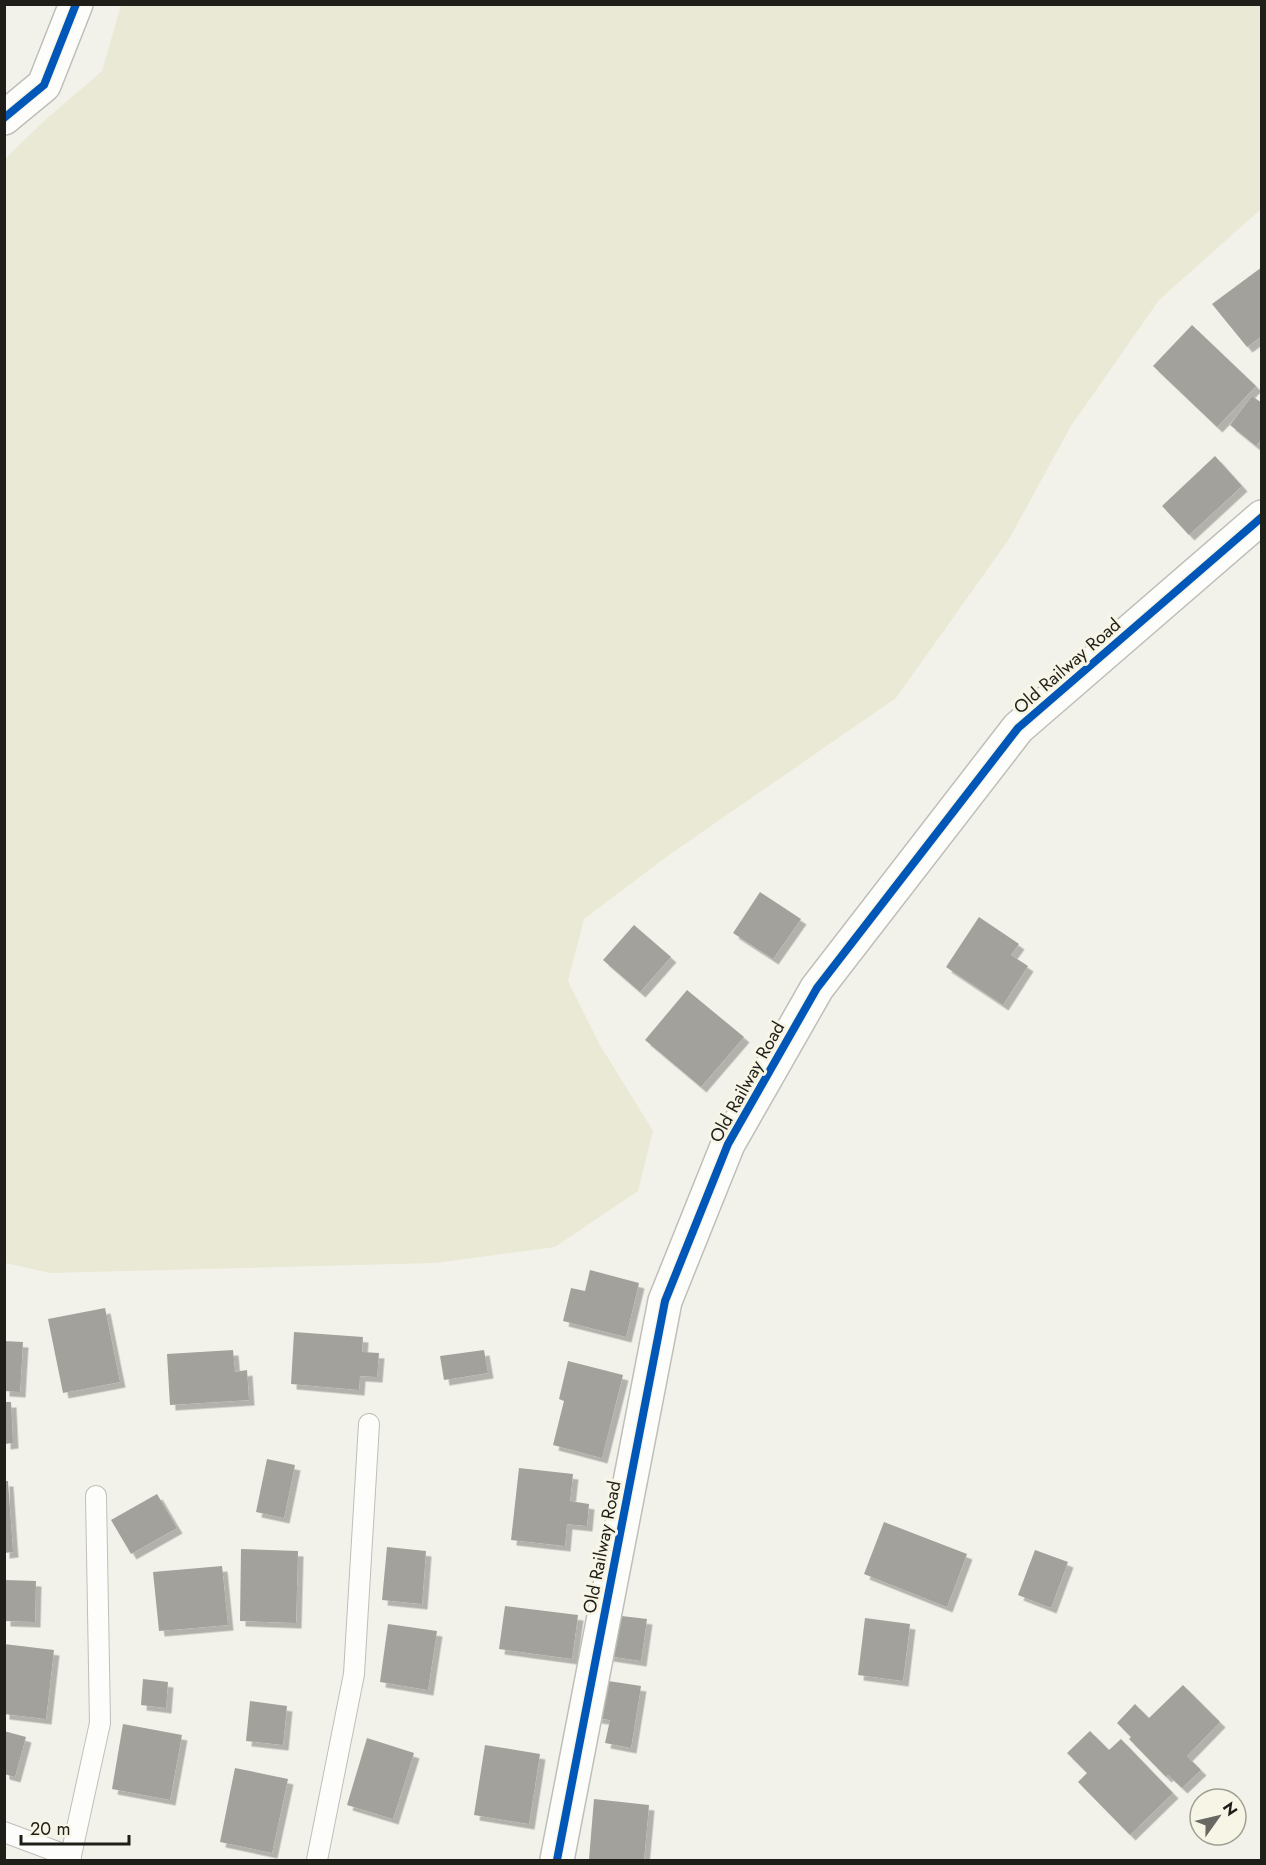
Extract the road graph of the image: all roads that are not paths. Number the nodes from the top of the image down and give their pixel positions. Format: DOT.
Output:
graph roads {
  1 [pos="76,4"];
  2 [pos="4,118"];
  3 [pos="1262,517"];
  4 [pos="369,1424"];
  5 [pos="96,1496"];
  6 [pos="4,1832"];
  7 [pos="70,1859"];
  8 [pos="317,1860"];
  9 [pos="557,1860"];
  1 -- 2 [label="street"];
  3 -- 9 [label="street, Old Railway Road"];
  4 -- 8 [label="lane"];
  5 -- 7 [label="lane"];
  6 -- 7 [label="lane"];
}
